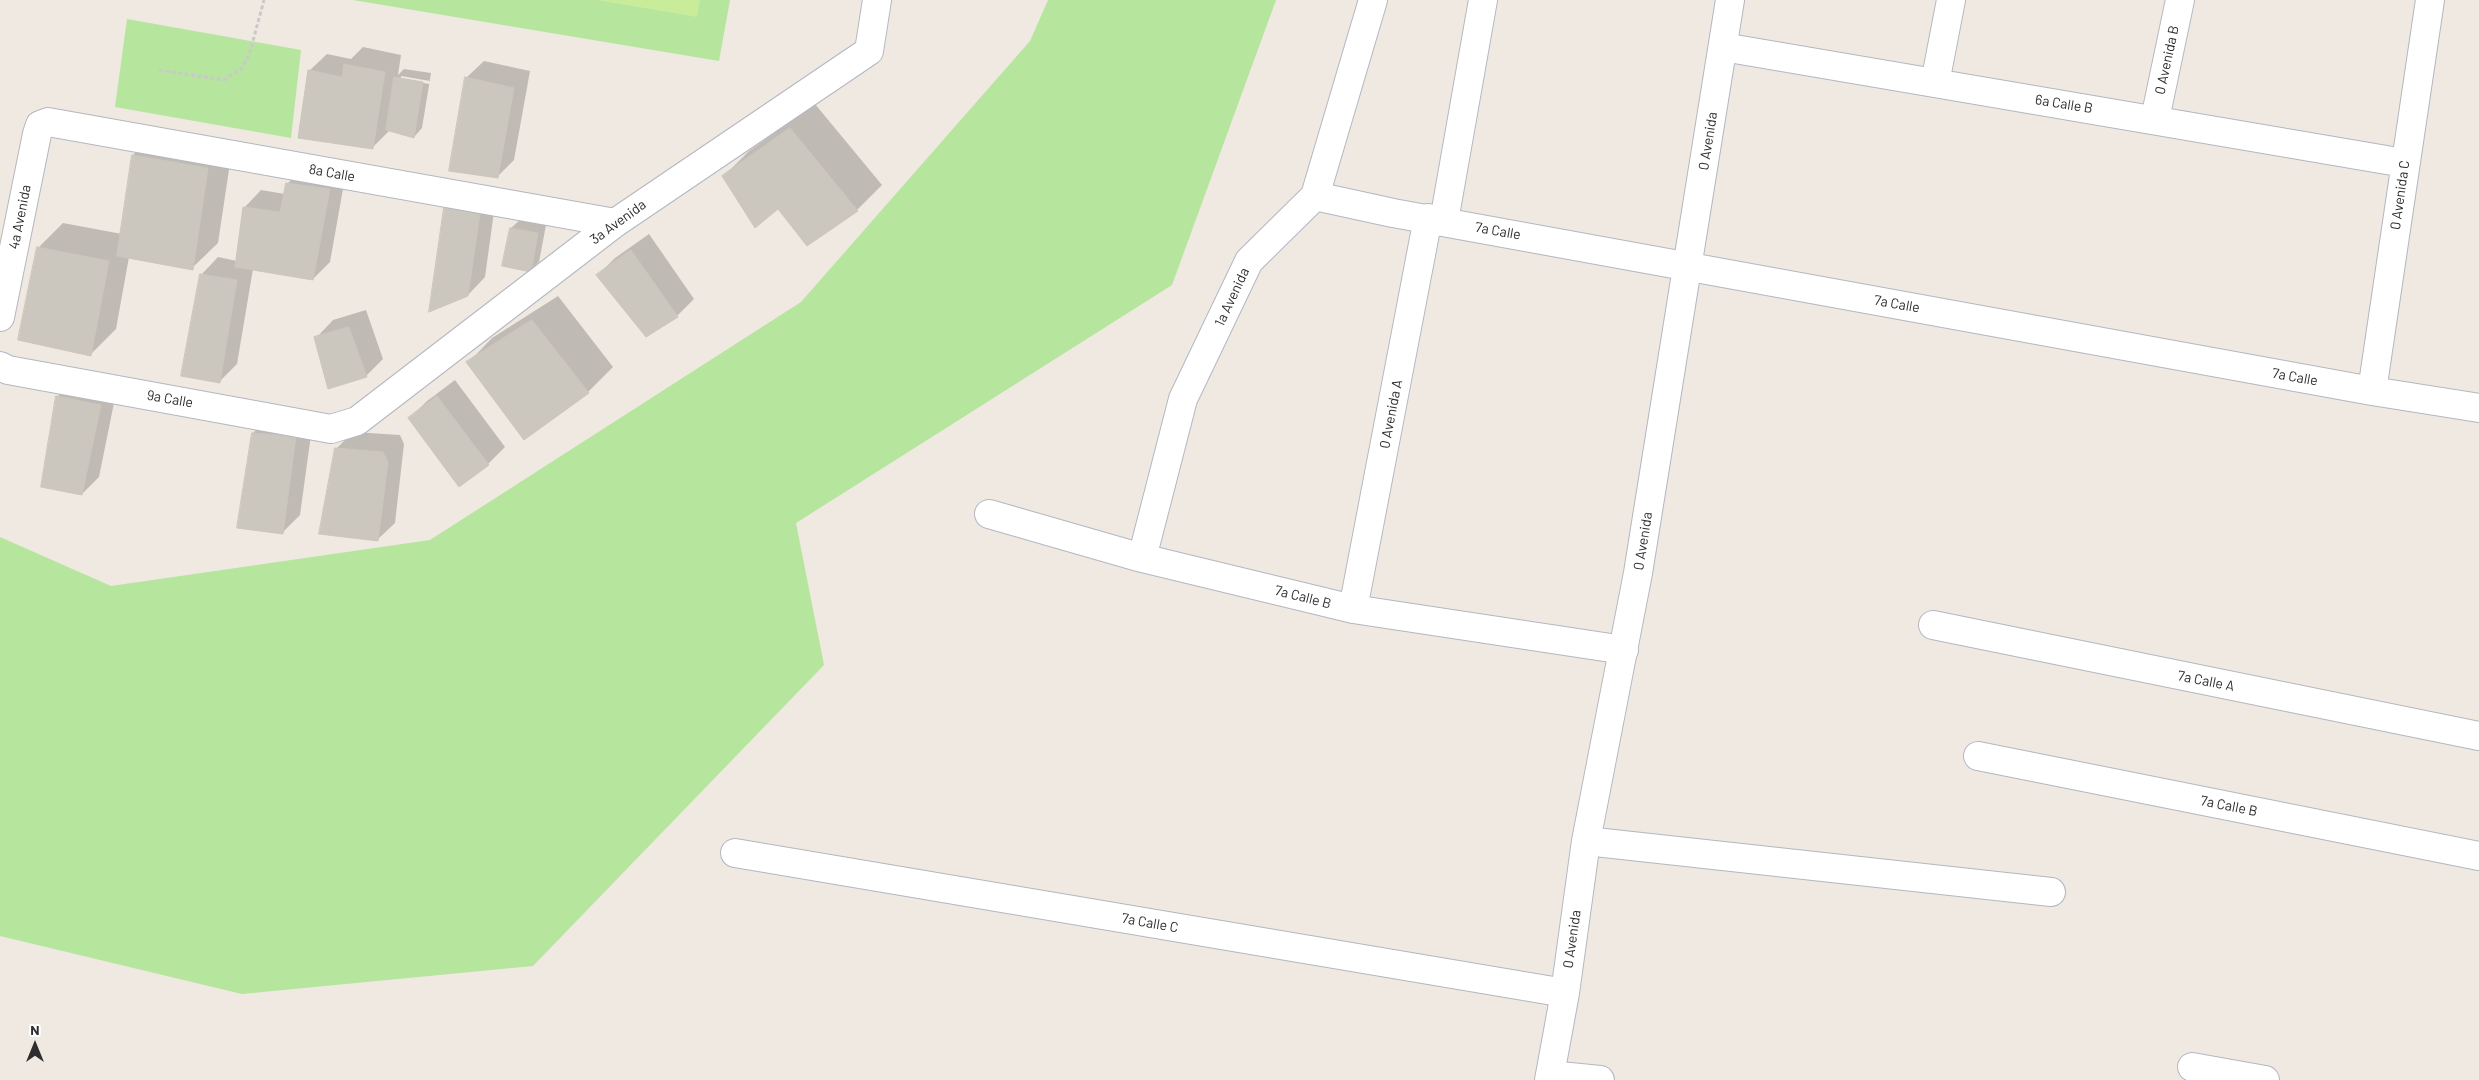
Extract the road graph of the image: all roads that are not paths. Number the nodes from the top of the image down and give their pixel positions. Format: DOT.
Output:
graph roads {
  1 [pos="877,0"];
  2 [pos="1373,0"];
  3 [pos="1483,0"];
  4 [pos="1730,0"];
  5 [pos="1951,0"];
  6 [pos="2180,0"];
  7 [pos="2430,0"];
  8 [pos="1723,47"];
  9 [pos="1935,83"];
  10 [pos="2155,119"];
  11 [pos="48,122"];
  12 [pos="2404,163"];
  13 [pos="1316,196"];
  14 [pos="1436,220"];
  15 [pos="615,223"];
  16 [pos="1687,266"];
  17 [pos="0,317"];
  18 [pos="4,368"];
  19 [pos="2372,391"];
  20 [pos="2479,408"];
  21 [pos="331,429"];
  22 [pos="989,514"];
  23 [pos="1142,558"];
  24 [pos="1353,609"];
  25 [pos="1933,625"];
  26 [pos="1624,650"];
  27 [pos="2479,736"];
  28 [pos="1978,756"];
  29 [pos="1586,841"];
  30 [pos="735,853"];
  31 [pos="2479,856"];
  32 [pos="2051,892"];
  33 [pos="1565,993"];
  34 [pos="2192,1067"];
  35 [pos="1550,1078"];
  36 [pos="1600,1080"];
  37 [pos="2265,1080"];
  1 -- 15 [label="street, 3a Avenida"];
  2 -- 13 [label="street, 1a Avenida"];
  3 -- 14 [label="street, 0 Avenida A"];
  4 -- 8 [label="street, 0 Avenida"];
  5 -- 9 [label="street"];
  6 -- 10 [label="street, 0 Avenida B"];
  7 -- 12 [label="street, 0 Avenida C"];
  8 -- 9 [label="street, 6a Calle B"];
  8 -- 16 [label="street, 0 Avenida"];
  9 -- 10 [label="street, 6a Calle B"];
  10 -- 12 [label="street, 6a Calle B"];
  11 -- 15 [label="street, 8a Calle"];
  11 -- 17 [label="street, 4a Avenida"];
  12 -- 19 [label="street, 0 Avenida C"];
  13 -- 14 [label="street, 7a Calle"];
  13 -- 23 [label="street, 1a Avenida"];
  14 -- 16 [label="street, 7a Calle"];
  14 -- 24 [label="street, 0 Avenida A"];
  15 -- 21 [label="street, 3a Avenida"];
  16 -- 19 [label="street, 7a Calle"];
  16 -- 26 [label="street, 0 Avenida"];
  18 -- 21 [label="street, 9a Calle"];
  19 -- 20 [label="street, 7a Calle"];
  22 -- 23 [label="street, 7a Calle B"];
  23 -- 24 [label="street, 7a Calle B"];
  24 -- 26 [label="street, 7a Calle B"];
  25 -- 27 [label="street, 7a Calle A"];
  26 -- 29 [label="street, 0 Avenida"];
  28 -- 31 [label="street, 7a Calle B"];
  29 -- 32 [label="street"];
  29 -- 33 [label="street, 0 Avenida"];
  30 -- 33 [label="street, 7a Calle C"];
  33 -- 35 [label="street, 0 Avenida"];
  34 -- 37 [label="street"];
  35 -- 36 [label="street"];
}
